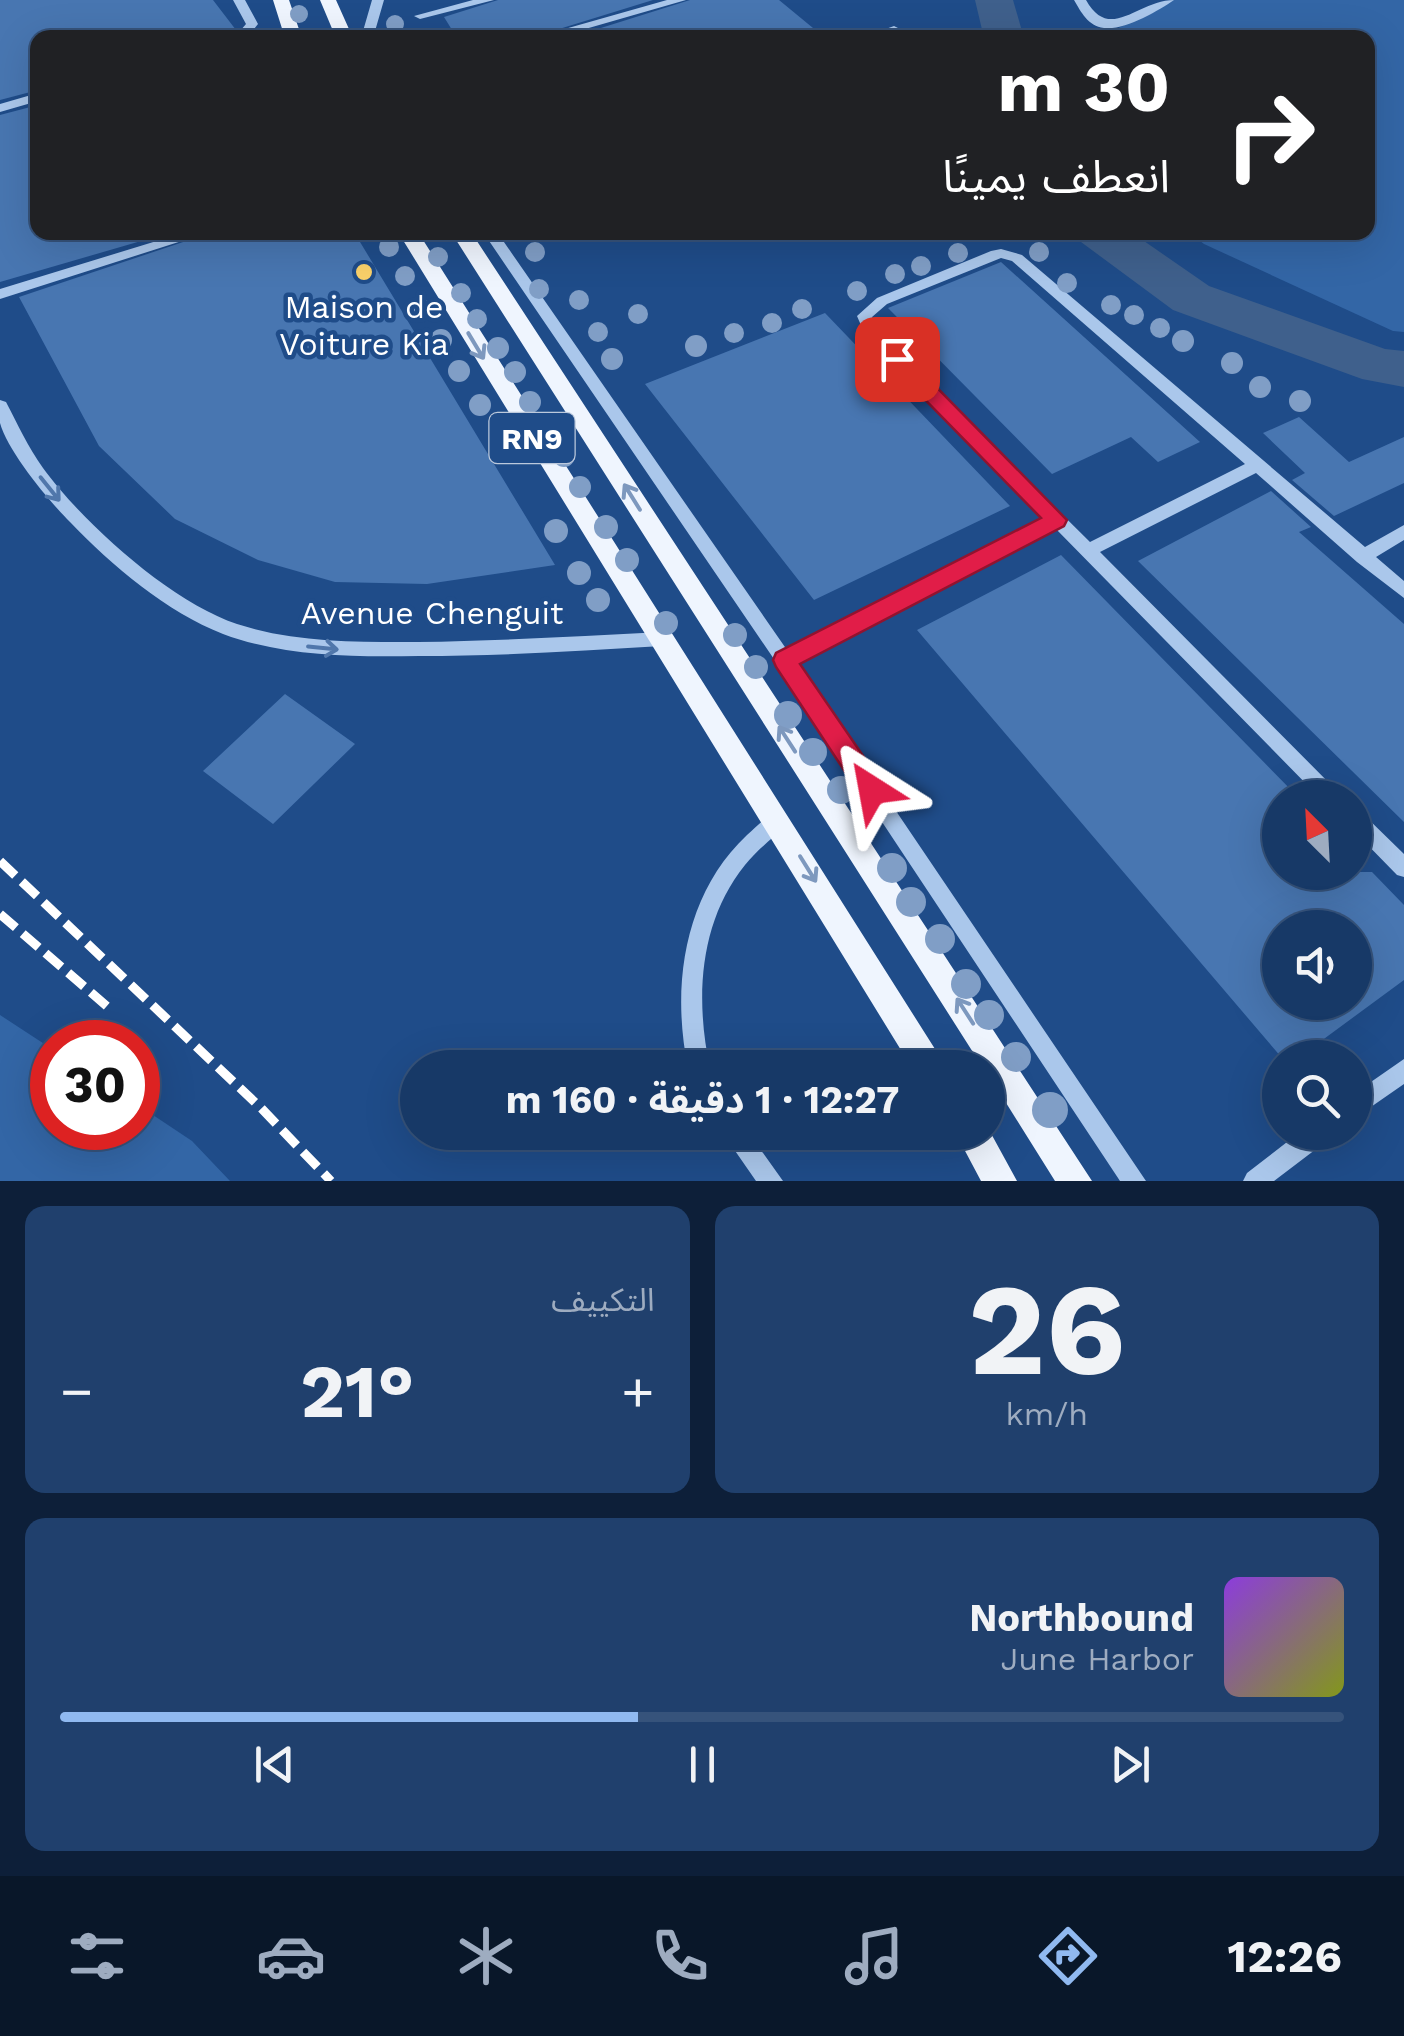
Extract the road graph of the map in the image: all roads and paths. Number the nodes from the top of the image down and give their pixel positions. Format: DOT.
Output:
graph roads {
  1 [pos="239,0"];
  2 [pos="280,0"];
  3 [pos="328,0"];
  4 [pos="378,0"];
  5 [pos="488,0"];
  6 [pos="680,0"];
  7 [pos="1080,0"];
  8 [pos="1168,0"];
  9 [pos="420,16"];
  10 [pos="894,28"];
  11 [pos="247,30"];
  12 [pos="291,30"];
  13 [pos="341,30"];
  14 [pos="369,30"];
  15 [pos="568,30"];
  16 [pos="889,30"];
  17 [pos="30,99"];
  18 [pos="0,108"];
  19 [pos="177,240"];
  20 [pos="413,240"];
  21 [pos="466,240"];
  22 [pos="495,240"];
  23 [pos="0,294"];
  24 [pos="0,406"];
  25 [pos="1257,465"];
  26 [pos="1056,520"];
  27 [pos="1404,532"];
  28 [pos="1088,550"];
  29 [pos="1364,556"];
  30 [pos="1404,591"];
  31 [pos="662,638"];
  32 [pos="784,660"];
  33 [pos="1316,780"];
  34 [pos="778,820"];
  35 [pos="1372,836"];
  36 [pos="1404,868"];
  37 [pos="694,1050"];
  38 [pos="920,1050"];
  39 [pos="1404,1070"];
  40 [pos="1372,1094"];
  41 [pos="747,1150"];
  42 [pos="982,1150"];
  43 [pos="1296,1150"];
  44 [pos="770,1181"];
  45 [pos="1000,1181"];
  46 [pos="1075,1181"];
  47 [pos="1134,1181"];
  48 [pos="1255,1181"];
  1 -- 11 [label="street"];
  2 -- 12 [label="main road"];
  3 -- 13 [label="main road"];
  4 -- 14 [label="street"];
  5 -- 9 [label="street"];
  6 -- 15 [label="street"];
  7 -- 8 [label="street"];
  10 -- 16 [label="street"];
  17 -- 18 [label="street"];
  19 -- 23 [label="street"];
  20 -- 31 [label="main road, RN9, one-way"];
  46 -- 21 [label="main road, RN9, one-way"];
  22 -- 32 [label="street"];
  24 -- 31 [label="street, Avenue Chenguit, one-way"];
  25 -- 26 [label="street"];
  25 -- 28 [label="street"];
  25 -- 29 [label="street"];
  26 -- 28 [label="street"];
  26 -- 32 [label="street"];
  27 -- 29 [label="street"];
  28 -- 33 [label="street"];
  29 -- 30 [label="street"];
  31 -- 34 [label="main road, RN9"];
  32 -- 47 [label="street"];
  34 -- 37 [label="street"];
  34 -- 38 [label="main road, RN9, one-way"];
  35 -- 36 [label="street"];
  39 -- 40 [label="street"];
  41 -- 44 [label="street"];
  42 -- 45 [label="main road"];
  43 -- 48 [label="street"];
}
